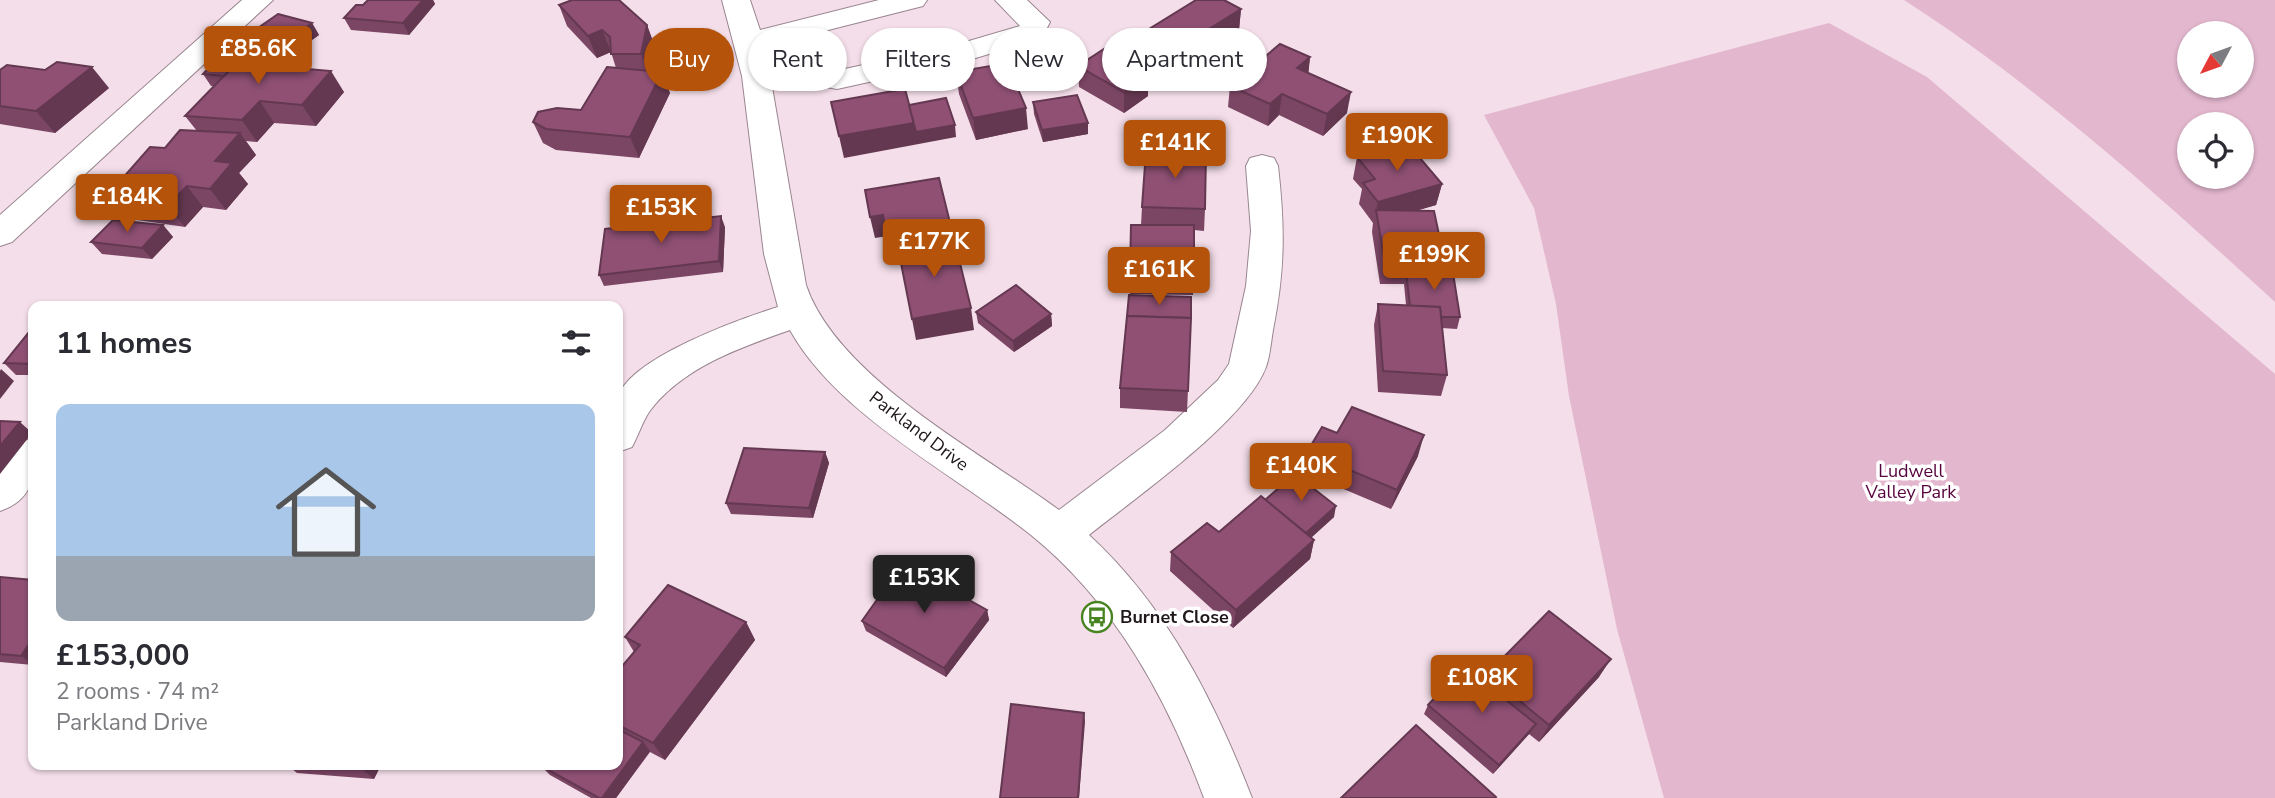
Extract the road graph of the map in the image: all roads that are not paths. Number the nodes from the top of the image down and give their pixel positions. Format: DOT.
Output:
graph roads {
  1 [pos="259,0"];
  2 [pos="736,0"];
  3 [pos="913,0"];
  4 [pos="1009,0"];
  5 [pos="802,28"];
  6 [pos="748,33"];
  7 [pos="847,78"];
  8 [pos="758,91"];
  9 [pos="1262,166"];
  10 [pos="0,234"];
  11 [pos="798,314"];
  12 [pos="623,426"];
  13 [pos="28,460"];
  14 [pos="0,494"];
  15 [pos="1059,534"];
  16 [pos="1228,798"];
  1 -- 10 [label="street"];
  2 -- 6 [label="street, Parkland Drive"];
  3 -- 5 [label="street"];
  4 -- 7 [label="street"];
  8 -- 11 [label="street, Parkland Drive"];
  9 -- 15 [label="street"];
  11 -- 12 [label="street"];
  11 -- 15 [label="street, Parkland Drive"];
  13 -- 14 [label="street"];
  15 -- 16 [label="street, Parkland Drive"];
}
